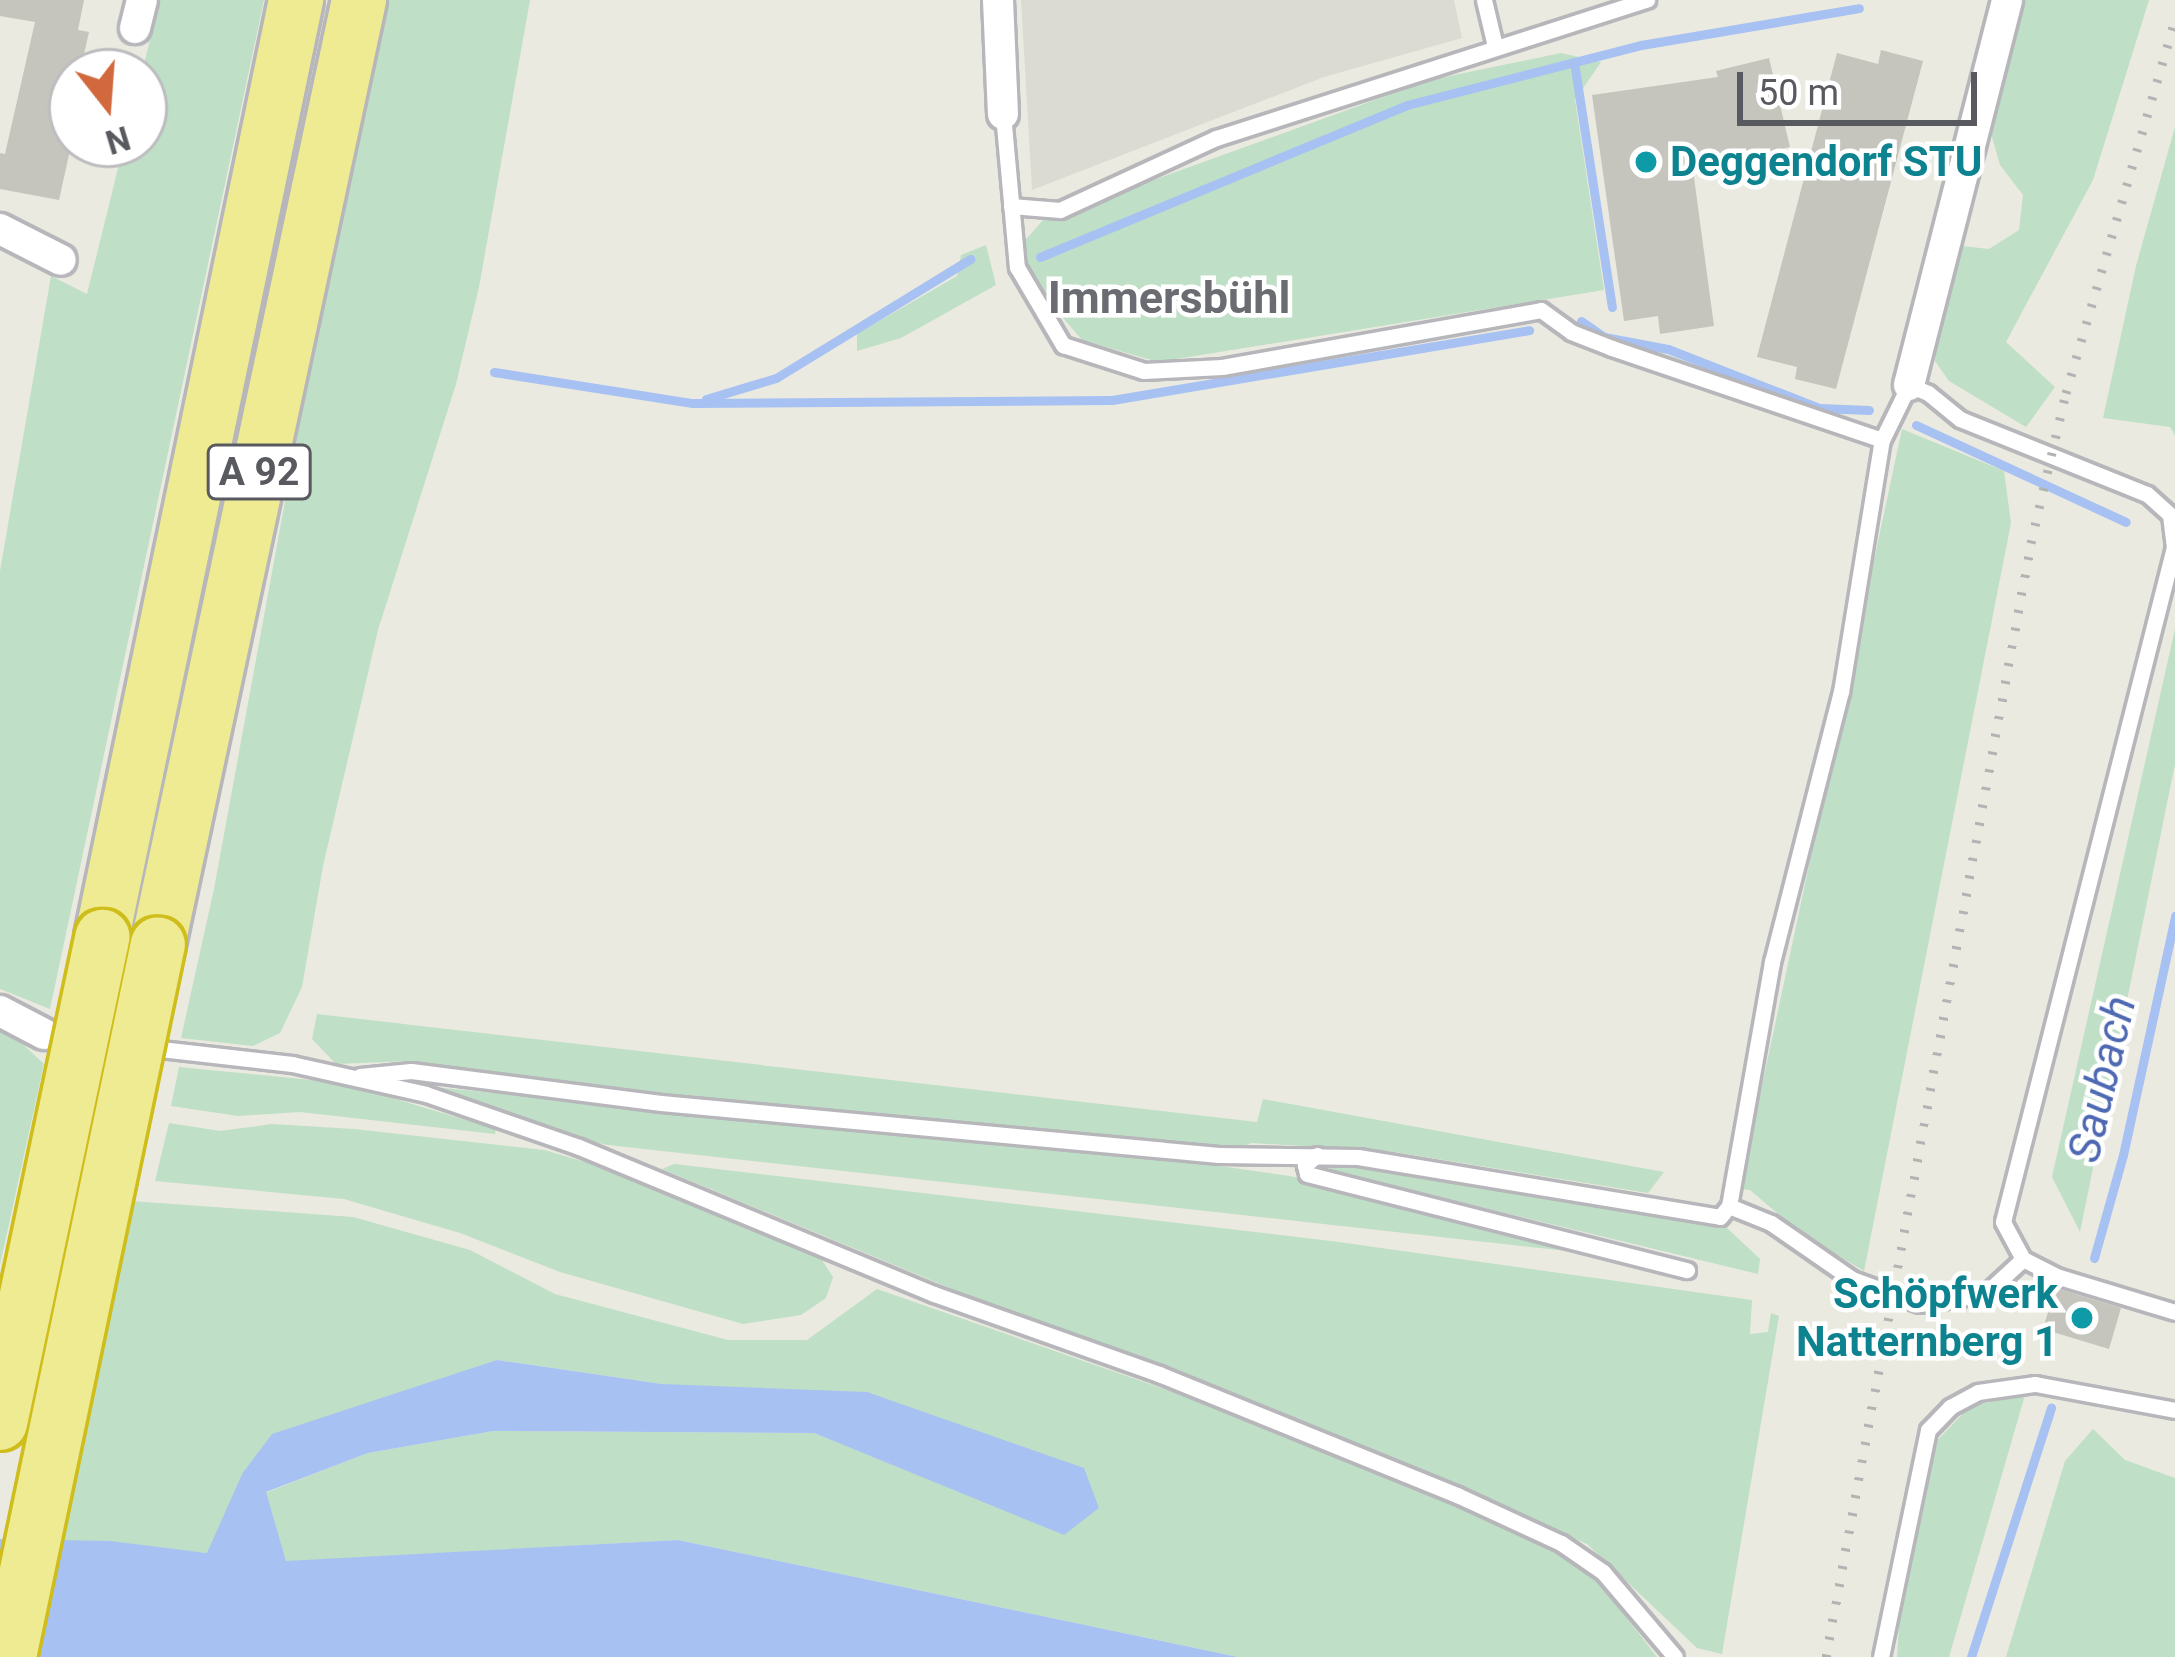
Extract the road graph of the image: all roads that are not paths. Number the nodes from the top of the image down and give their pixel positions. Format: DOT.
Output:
graph roads {
  1 [pos="296,0"];
  2 [pos="359,0"];
  3 [pos="998,0"];
  4 [pos="1484,0"];
  5 [pos="1647,0"];
  6 [pos="2007,0"];
  7 [pos="1495,46"];
  8 [pos="1003,115"];
  9 [pos="1011,206"];
  10 [pos="0,229"];
  11 [pos="61,260"];
  12 [pos="1909,385"];
  13 [pos="1882,440"];
  14 [pos="2168,603"];
  15 [pos="0,1011"];
  16 [pos="44,1034"];
  17 [pos="89,1040"];
  18 [pos="112,1043"];
  19 [pos="351,1077"];
  20 [pos="1317,1155"];
  21 [pos="1729,1206"];
  22 [pos="2023,1259"];
  23 [pos="1687,1270"];
  24 [pos="2175,1312"];
  25 [pos="2175,1410"];
  26 [pos="0,1423"];
  27 [pos="9,1657"];
  28 [pos="1675,1657"];
  29 [pos="1881,1657"];
  1 -- 26 [label="highway, A 92, bridge"];
  2 -- 27 [label="highway, A 92, bridge"];
  3 -- 8 [label="street"];
  4 -- 7 [label="lane"];
  5 -- 7 [label="lane"];
  6 -- 12 [label="street"];
  7 -- 9 [label="lane"];
  8 -- 9 [label="lane"];
  9 -- 13 [label="lane"];
  10 -- 11 [label="street"];
  12 -- 13 [label="lane"];
  12 -- 14 [label="lane"];
  13 -- 21 [label="lane"];
  14 -- 22 [label="lane"];
  15 -- 16 [label="street"];
  16 -- 17 [label="lane"];
  18 -- 19 [label="lane"];
  19 -- 20 [label="lane"];
  19 -- 28 [label="lane"];
  20 -- 21 [label="lane"];
  20 -- 23 [label="lane"];
  21 -- 22 [label="lane"];
  22 -- 24 [label="lane"];
  25 -- 29 [label="lane"];
}
